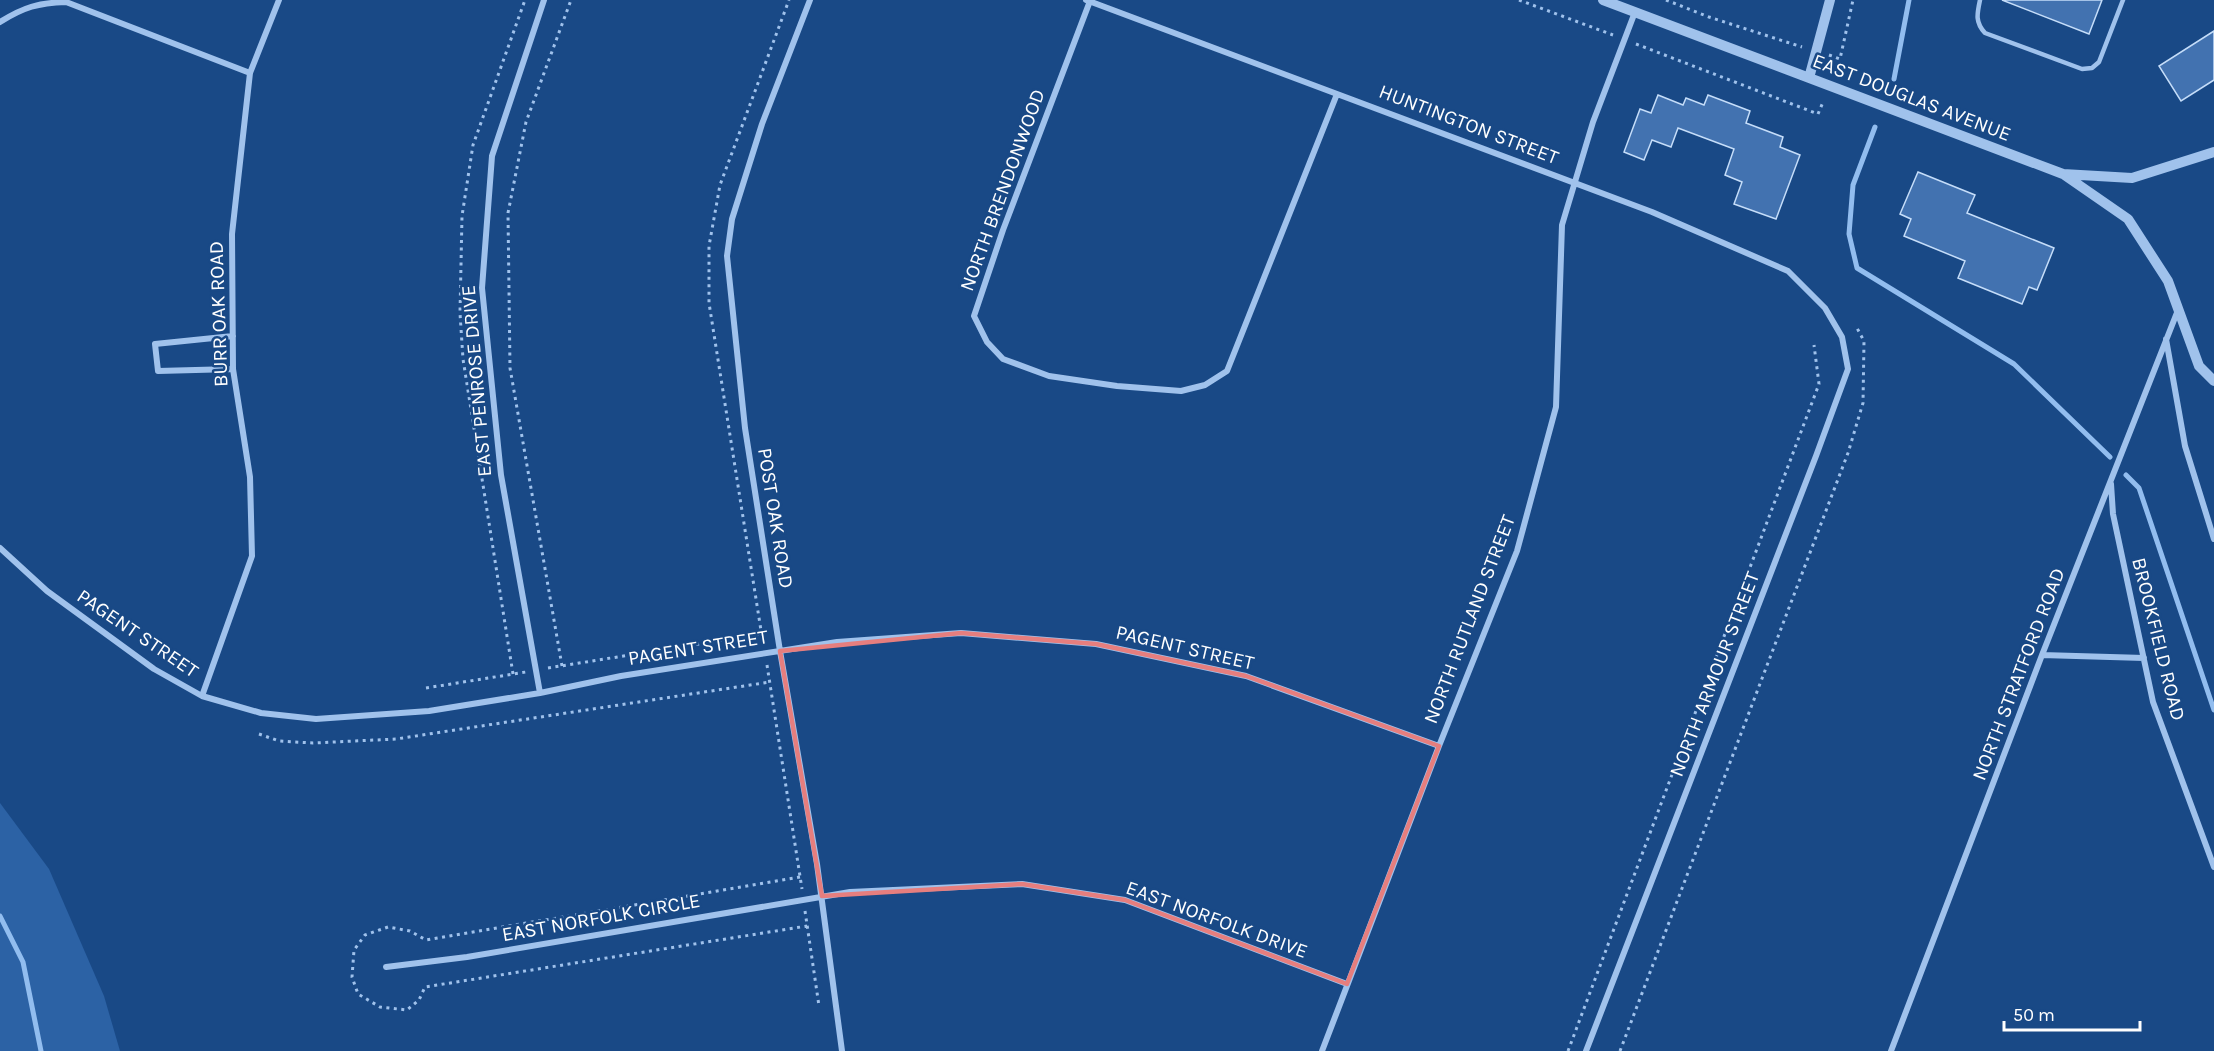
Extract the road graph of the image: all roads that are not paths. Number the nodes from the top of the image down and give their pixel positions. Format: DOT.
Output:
graph roads {
  1 [pos="279,0"];
  2 [pos="544,0"];
  3 [pos="810,0"];
  4 [pos="1603,0"];
  5 [pos="1830,0"];
  6 [pos="1980,0"];
  7 [pos="2123,0"];
  8 [pos="1088,1"];
  9 [pos="1635,12"];
  10 [pos="0,22"];
  11 [pos="250,73"];
  12 [pos="1809,78"];
  13 [pos="1337,94"];
  14 [pos="2214,152"];
  15 [pos="2063,174"];
  16 [pos="1574,183"];
  17 [pos="1825,308"];
  18 [pos="2178,309"];
  19 [pos="233,336"];
  20 [pos="2166,339"];
  21 [pos="233,369"];
  22 [pos="2214,381"];
  23 [pos="2110,483"];
  24 [pos="2214,539"];
  25 [pos="0,548"];
  26 [pos="780,651"];
  27 [pos="2042,655"];
  28 [pos="2144,658"];
  29 [pos="540,693"];
  30 [pos="202,696"];
  31 [pos="1439,746"];
  32 [pos="2214,867"];
  33 [pos="822,896"];
  34 [pos="386,967"];
  35 [pos="1347,984"];
  36 [pos="843,1051"];
  37 [pos="1322,1051"];
  38 [pos="1586,1051"];
  39 [pos="1891,1051"];
  1 -- 11 [label="street, BURR OAK ROAD"];
  2 -- 29 [label="street, EAST PENROSE DRIVE"];
  3 -- 26 [label="street, POST OAK ROAD"];
  4 -- 9 [label="street, EAST DOUGLAS AVENUE"];
  5 -- 12 [label="street"];
  6 -- 7 [label="lane"];
  8 -- 13 [label="street, HUNTINGTON STREET"];
  8 -- 13 [label="street, NORTH BRENDONWOOD"];
  9 -- 12 [label="street, EAST DOUGLAS AVENUE"];
  9 -- 16 [label="street, NORTH RUTLAND STREET"];
  10 -- 11 [label="street"];
  11 -- 19 [label="street, BURR OAK ROAD"];
  12 -- 15 [label="street, EAST DOUGLAS AVENUE"];
  13 -- 16 [label="street, HUNTINGTON STREET"];
  14 -- 15 [label="street, EAST DOUGLAS AVENUE"];
  15 -- 18 [label="street"];
  16 -- 17 [label="street, HUNTINGTON STREET"];
  16 -- 31 [label="street, NORTH RUTLAND STREET"];
  17 -- 38 [label="street, NORTH ARMOUR STREET"];
  18 -- 20 [label="street, NORTH STRATFORD ROAD"];
  18 -- 22 [label="street"];
  19 -- 21 [label="street, BURR OAK ROAD"];
  19 -- 21 [label="street"];
  20 -- 23 [label="street, NORTH STRATFORD ROAD"];
  20 -- 24 [label="street"];
  21 -- 30 [label="street, BURR OAK ROAD"];
  23 -- 27 [label="street, NORTH STRATFORD ROAD"];
  23 -- 28 [label="street, BROOKFIELD ROAD"];
  25 -- 30 [label="street, PAGENT STREET"];
  26 -- 29 [label="street, PAGENT STREET"];
  26 -- 31 [label="street, PAGENT STREET"];
  26 -- 33 [label="street, POST OAK ROAD"];
  27 -- 28 [label="street"];
  27 -- 39 [label="street, NORTH STRATFORD ROAD"];
  28 -- 32 [label="street, BROOKFIELD ROAD"];
  29 -- 30 [label="street, PAGENT STREET"];
  31 -- 35 [label="street, NORTH RUTLAND STREET"];
  33 -- 34 [label="street, EAST NORFOLK CIRCLE"];
  33 -- 35 [label="street, EAST NORFOLK DRIVE"];
  33 -- 36 [label="street, POST OAK ROAD"];
  35 -- 37 [label="street, NORTH RUTLAND STREET"];
}
